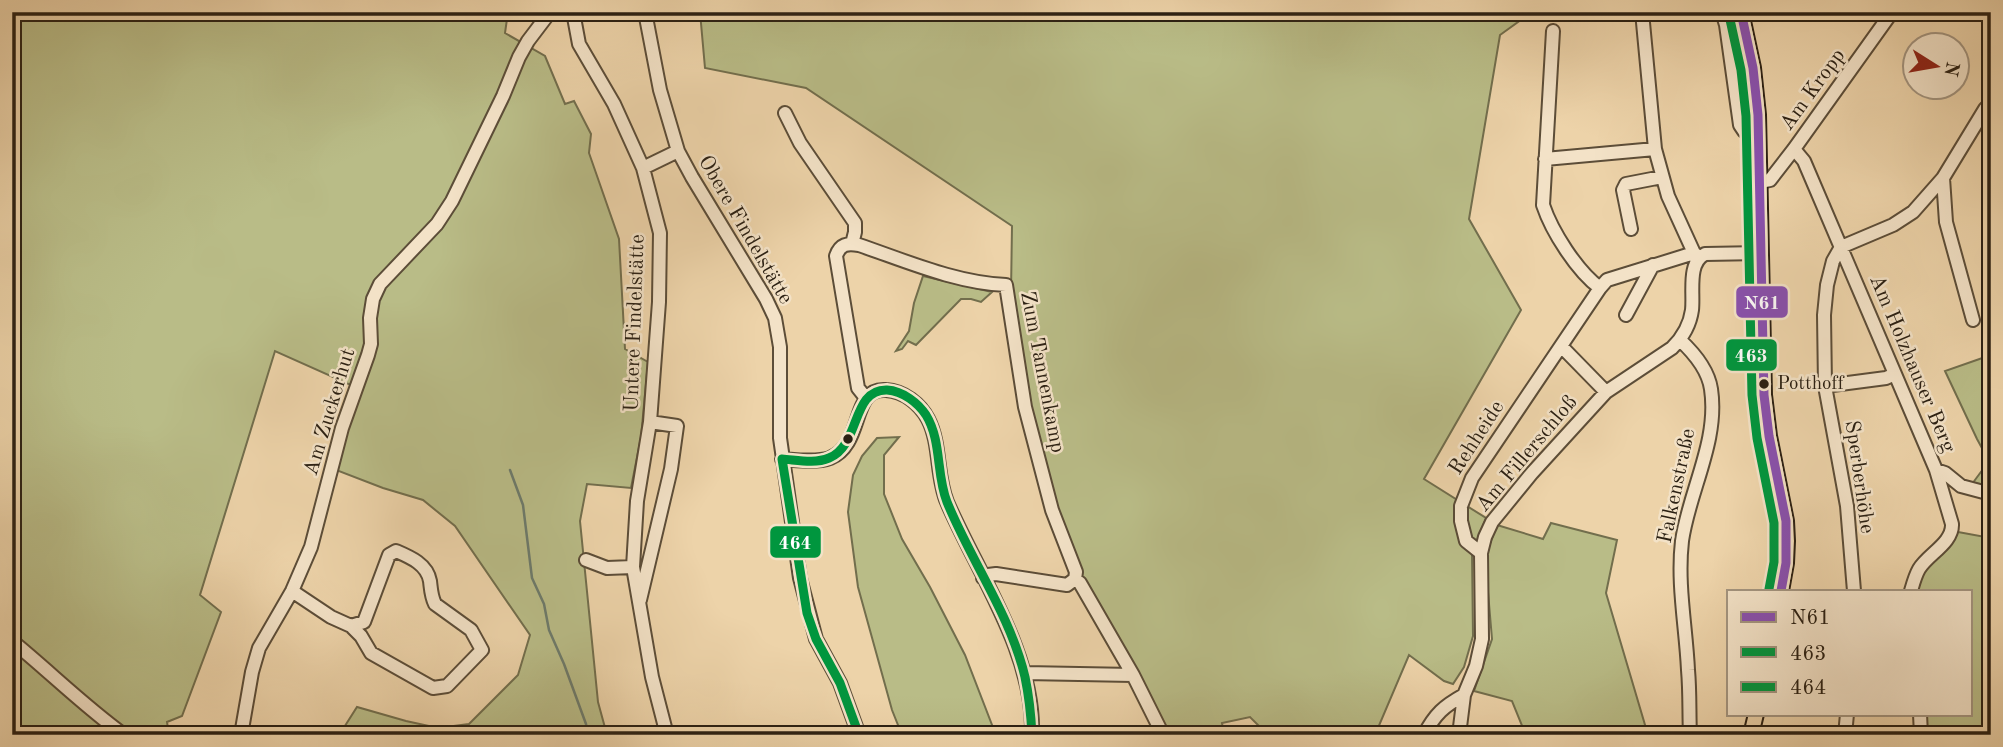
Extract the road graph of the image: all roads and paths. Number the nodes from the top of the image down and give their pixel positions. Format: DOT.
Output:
graph roads {
  1 [pos="550,12"];
  2 [pos="573,12"];
  3 [pos="645,12"];
  4 [pos="1642,12"];
  5 [pos="1722,12"];
  6 [pos="1741,12"];
  7 [pos="1892,12"];
  8 [pos="1553,31"];
  9 [pos="1991,103"];
  10 [pos="785,113"];
  11 [pos="1759,141"];
  12 [pos="1655,149"];
  13 [pos="1794,149"];
  14 [pos="678,151"];
  15 [pos="1545,159"];
  16 [pos="643,169"];
  17 [pos="1662,177"];
  18 [pos="1943,178"];
  19 [pos="1760,182"];
  20 [pos="1631,229"];
  21 [pos="852,244"];
  22 [pos="1841,247"];
  23 [pos="1760,253"];
  24 [pos="1697,255"];
  25 [pos="1653,265"];
  26 [pos="1600,288"];
  27 [pos="1626,315"];
  28 [pos="1973,320"];
  29 [pos="1680,340"];
  30 [pos="1561,346"];
  31 [pos="1895,374"];
  32 [pos="1825,386"];
  33 [pos="1606,392"];
  34 [pos="866,398"];
  35 [pos="650,422"];
  36 [pos="782,459"];
  37 [pos="1936,470"];
  38 [pos="1991,494"];
  39 [pos="1481,553"];
  40 [pos="586,560"];
  41 [pos="633,567"];
  42 [pos="984,578"];
  43 [pos="1075,579"];
  44 [pos="1781,590"];
  45 [pos="1854,590"];
  46 [pos="1911,590"];
  47 [pos="292,591"];
  48 [pos="639,608"];
  49 [pos="351,625"];
  50 [pos="12,641"];
  51 [pos="1025,673"];
  52 [pos="1133,675"];
  53 [pos="1464,695"];
  54 [pos="1756,716"];
  55 [pos="1847,716"];
  56 [pos="1920,716"];
  57 [pos="124,735"];
  58 [pos="241,735"];
  59 [pos="667,735"];
  60 [pos="859,735"];
  61 [pos="1032,735"];
  62 [pos="1163,735"];
  63 [pos="1424,735"];
  64 [pos="1459,735"];
  65 [pos="1690,735"];
  66 [pos="1751,735"];
  67 [pos="1845,735"];
  68 [pos="1921,735"];
  1 -- 47 [label="street, Am Zuckerhut"];
  2 -- 16 [label="street, Untere Findelstätte"];
  3 -- 14 [label="street, Obere Findelstätte"];
  4 -- 12 [label="street"];
  5 -- 11 [label="street"];
  6 -- 11 [label="main road"];
  7 -- 13 [label="street, Am Kropp"];
  8 -- 15 [label="street"];
  9 -- 18 [label="street"];
  10 -- 21 [label="street"];
  11 -- 19 [label="main road"];
  12 -- 15 [label="street"];
  12 -- 17 [label="street"];
  13 -- 19 [label="street, Am Kropp"];
  13 -- 22 [label="street, Am Holzhauser Berg"];
  14 -- 16 [label="street, Obere Findelstätte"];
  14 -- 36 [label="street, Obere Findelstätte"];
  15 -- 26 [label="street"];
  16 -- 35 [label="street, Untere Findelstätte"];
  17 -- 20 [label="street"];
  17 -- 24 [label="street"];
  18 -- 22 [label="street"];
  18 -- 28 [label="street"];
  19 -- 23 [label="main road"];
  21 -- 34 [label="street"];
  21 -- 43 [label="street, Zum Tannenkamp"];
  22 -- 31 [label="street, Am Holzhauser Berg"];
  22 -- 32 [label="street, Sperberhöhe"];
  23 -- 24 [label="street"];
  23 -- 44 [label="main road"];
  24 -- 25 [label="street, Rehheide"];
  24 -- 29 [label="street"];
  25 -- 26 [label="street, Rehheide"];
  25 -- 27 [label="street"];
  26 -- 30 [label="street, Rehheide"];
  29 -- 33 [label="street, Am Fillerschloß"];
  29 -- 65 [label="street, Falkenstraße"];
  30 -- 33 [label="street"];
  30 -- 39 [label="street, Rehheide"];
  31 -- 32 [label="street"];
  31 -- 37 [label="street, Am Holzhauser Berg"];
  32 -- 45 [label="street, Sperberhöhe"];
  33 -- 39 [label="street, Am Fillerschloß"];
  34 -- 36 [label="street"];
  34 -- 42 [label="street"];
  35 -- 41 [label="street, Untere Findelstätte"];
  35 -- 48 [label="street, Untere Findelstätte"];
  36 -- 60 [label="street, Obere Findelstätte"];
  37 -- 38 [label="street"];
  37 -- 46 [label="street, Am Holzhauser Berg"];
  39 -- 53 [label="street, Am Fillerschloß"];
  40 -- 41 [label="street"];
  41 -- 48 [label="street, Untere Findelstätte"];
  42 -- 43 [label="street"];
  42 -- 51 [label="street"];
  43 -- 52 [label="street, Zum Tannenkamp"];
  47 -- 49 [label="street"];
  47 -- 58 [label="street, Am Zuckerhut"];
  48 -- 59 [label="street, Untere Findelstätte"];
  49 -- 49 [label="street"];
  50 -- 57 [label="street"];
  51 -- 52 [label="street"];
  51 -- 61 [label="street"];
  52 -- 62 [label="street, Zum Tannenkamp"];
  53 -- 63 [label="street"];
  53 -- 64 [label="street, Am Fillerschloß"];
  54 -- 66 [label="main road"];
  55 -- 67 [label="street"];
  56 -- 68 [label="street"];
}
